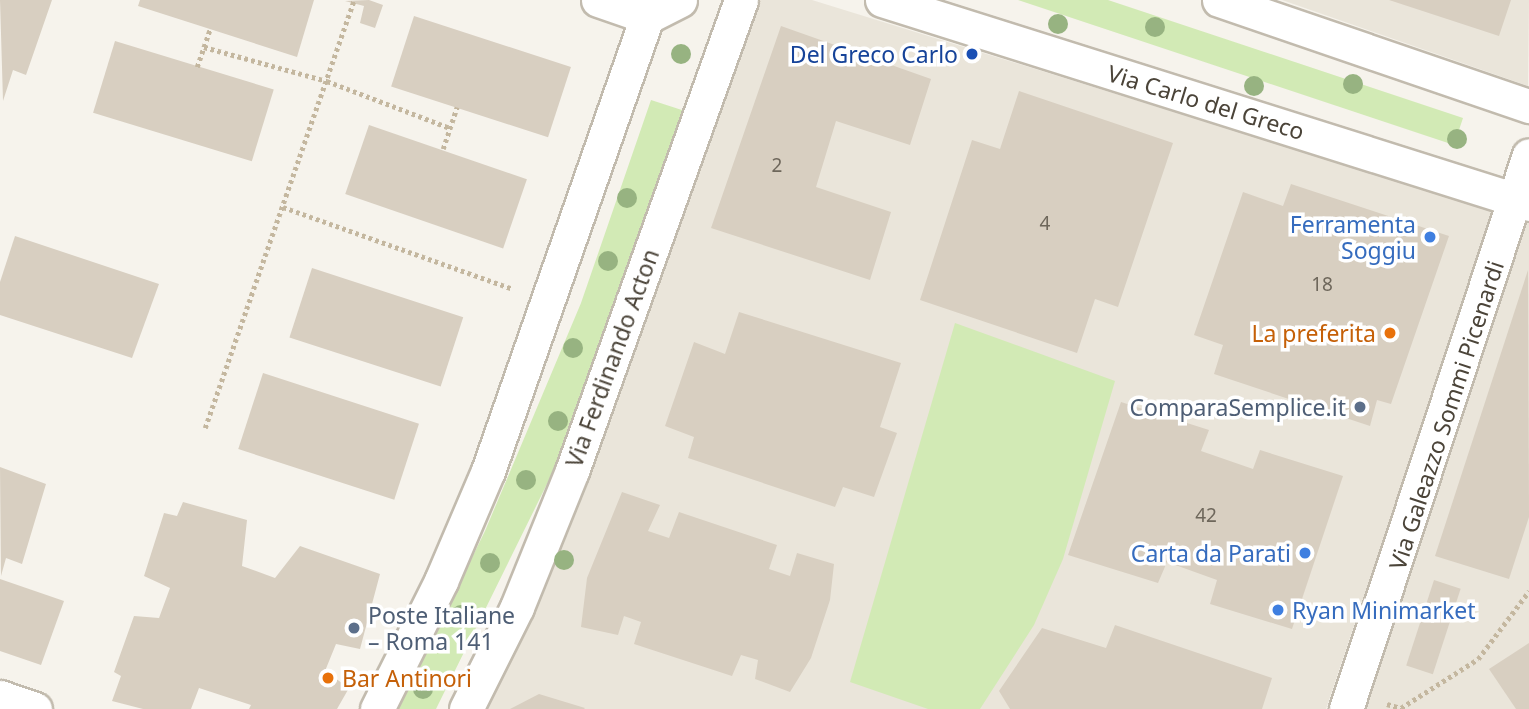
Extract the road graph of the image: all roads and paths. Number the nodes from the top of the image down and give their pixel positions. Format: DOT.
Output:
graph roads {
  1 [pos="354,0"];
  2 [pos="598,0"];
  3 [pos="680,0"];
  4 [pos="741,0"];
  5 [pos="882,0"];
  6 [pos="1219,0"];
  7 [pos="650,9"];
  8 [pos="211,29"];
  9 [pos="204,47"];
  10 [pos="197,67"];
  11 [pos="327,82"];
  12 [pos="1529,106"];
  13 [pos="457,107"];
  14 [pos="450,128"];
  15 [pos="443,149"];
  16 [pos="1529,155"];
  17 [pos="1523,202"];
  18 [pos="283,207"];
  19 [pos="548,301"];
  20 [pos="205,428"];
  21 [pos="1528,589"];
  22 [pos="0,697"];
  23 [pos="1401,708"];
  24 [pos="35,709"];
  25 [pos="377,709"];
  26 [pos="466,709"];
  27 [pos="1346,709"];
  1 -- 11 [label="path"];
  2 -- 7 [label="street"];
  3 -- 7 [label="street"];
  4 -- 26 [label="street, Via Ferdinando Acton"];
  5 -- 17 [label="street, Via Carlo del Greco"];
  6 -- 12 [label="street"];
  7 -- 19 [label="street"];
  8 -- 9 [label="path"];
  9 -- 10 [label="path"];
  9 -- 11 [label="path"];
  11 -- 14 [label="path"];
  11 -- 18 [label="path"];
  13 -- 14 [label="path"];
  14 -- 15 [label="path"];
  16 -- 17 [label="street, Via Galeazzo Sommi Picenardi"];
  17 -- 27 [label="street, Via Galeazzo Sommi Picenardi"];
  18 -- 19 [label="path"];
  18 -- 20 [label="path"];
  19 -- 25 [label="street"];
  21 -- 23 [label="path"];
  22 -- 24 [label="street"];
}
